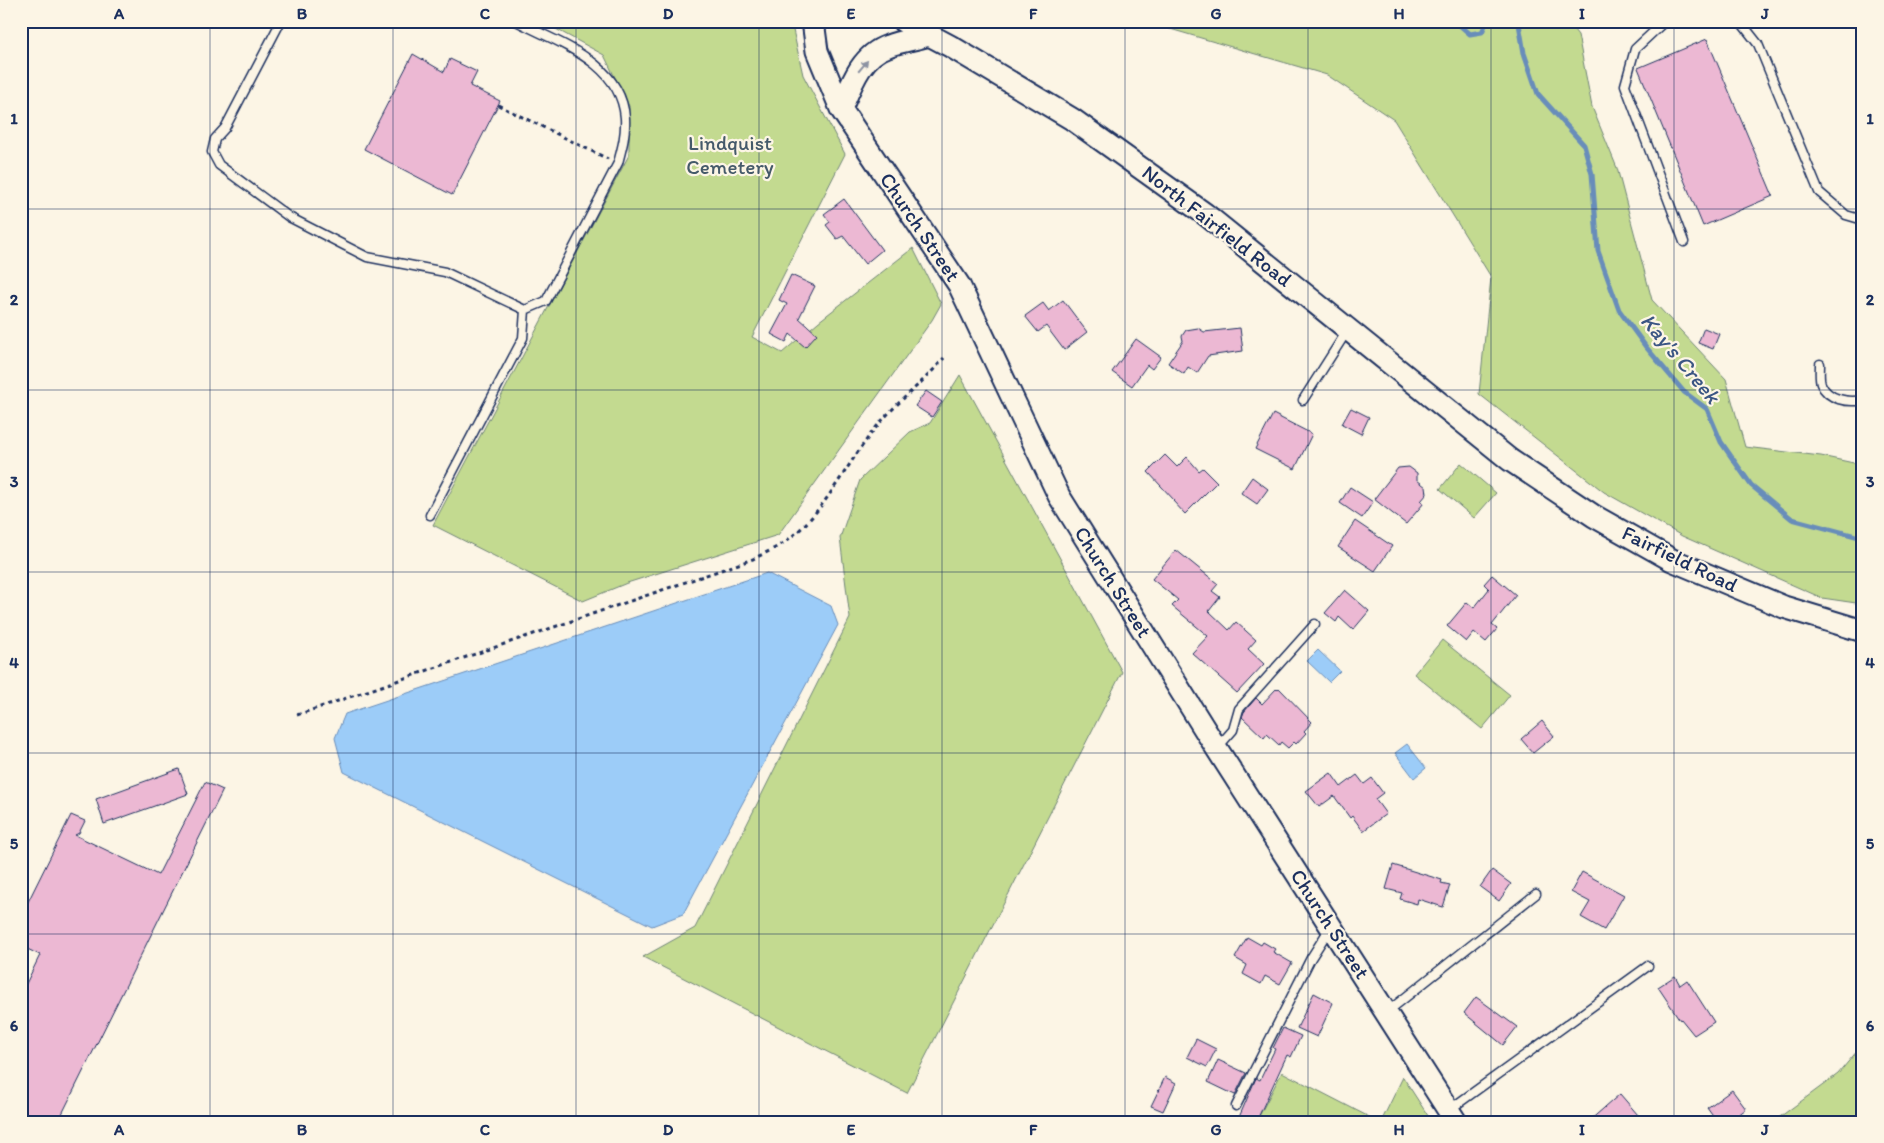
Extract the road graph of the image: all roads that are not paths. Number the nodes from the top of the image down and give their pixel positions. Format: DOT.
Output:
graph roads {
  1 [pos="281,21"];
  2 [pos="516,21"];
  3 [pos="813,21"];
  4 [pos="903,21"];
  5 [pos="1665,21"];
  6 [pos="1740,21"];
  7 [pos="929,35"];
  8 [pos="841,109"];
  9 [pos="1863,220"];
  10 [pos="1684,242"];
  11 [pos="525,310"];
  12 [pos="1349,330"];
  13 [pos="1820,364"];
  14 [pos="1303,400"];
  15 [pos="1863,400"];
  16 [pos="1510,460"];
  17 [pos="430,515"];
  18 [pos="1315,624"];
  19 [pos="1863,631"];
  20 [pos="1217,749"];
  21 [pos="1536,894"];
  22 [pos="1331,926"];
  23 [pos="1648,966"];
  24 [pos="1386,1013"];
  25 [pos="1236,1106"];
  26 [pos="1452,1116"];
  1 -- 11 [label="lane"];
  2 -- 11 [label="lane"];
  3 -- 8 [label="main road, Church Street"];
  4 -- 7 [label="main road, North Fairfield Road"];
  5 -- 10 [label="lane"];
  6 -- 9 [label="lane"];
  8 -- 7 [label="main road, one-way"];
  7 -- 12 [label="main road, North Fairfield Road"];
  8 -- 20 [label="main road, Church Street"];
  11 -- 17 [label="lane"];
  12 -- 14 [label="lane"];
  12 -- 16 [label="main road, North Fairfield Road"];
  13 -- 15 [label="lane"];
  16 -- 19 [label="main road, Fairfield Road"];
  18 -- 20 [label="lane"];
  20 -- 22 [label="main road, Church Street"];
  21 -- 24 [label="lane"];
  22 -- 24 [label="main road, Church Street"];
  22 -- 25 [label="lane"];
  23 -- 26 [label="lane"];
  24 -- 26 [label="main road, Church Street"];
}
